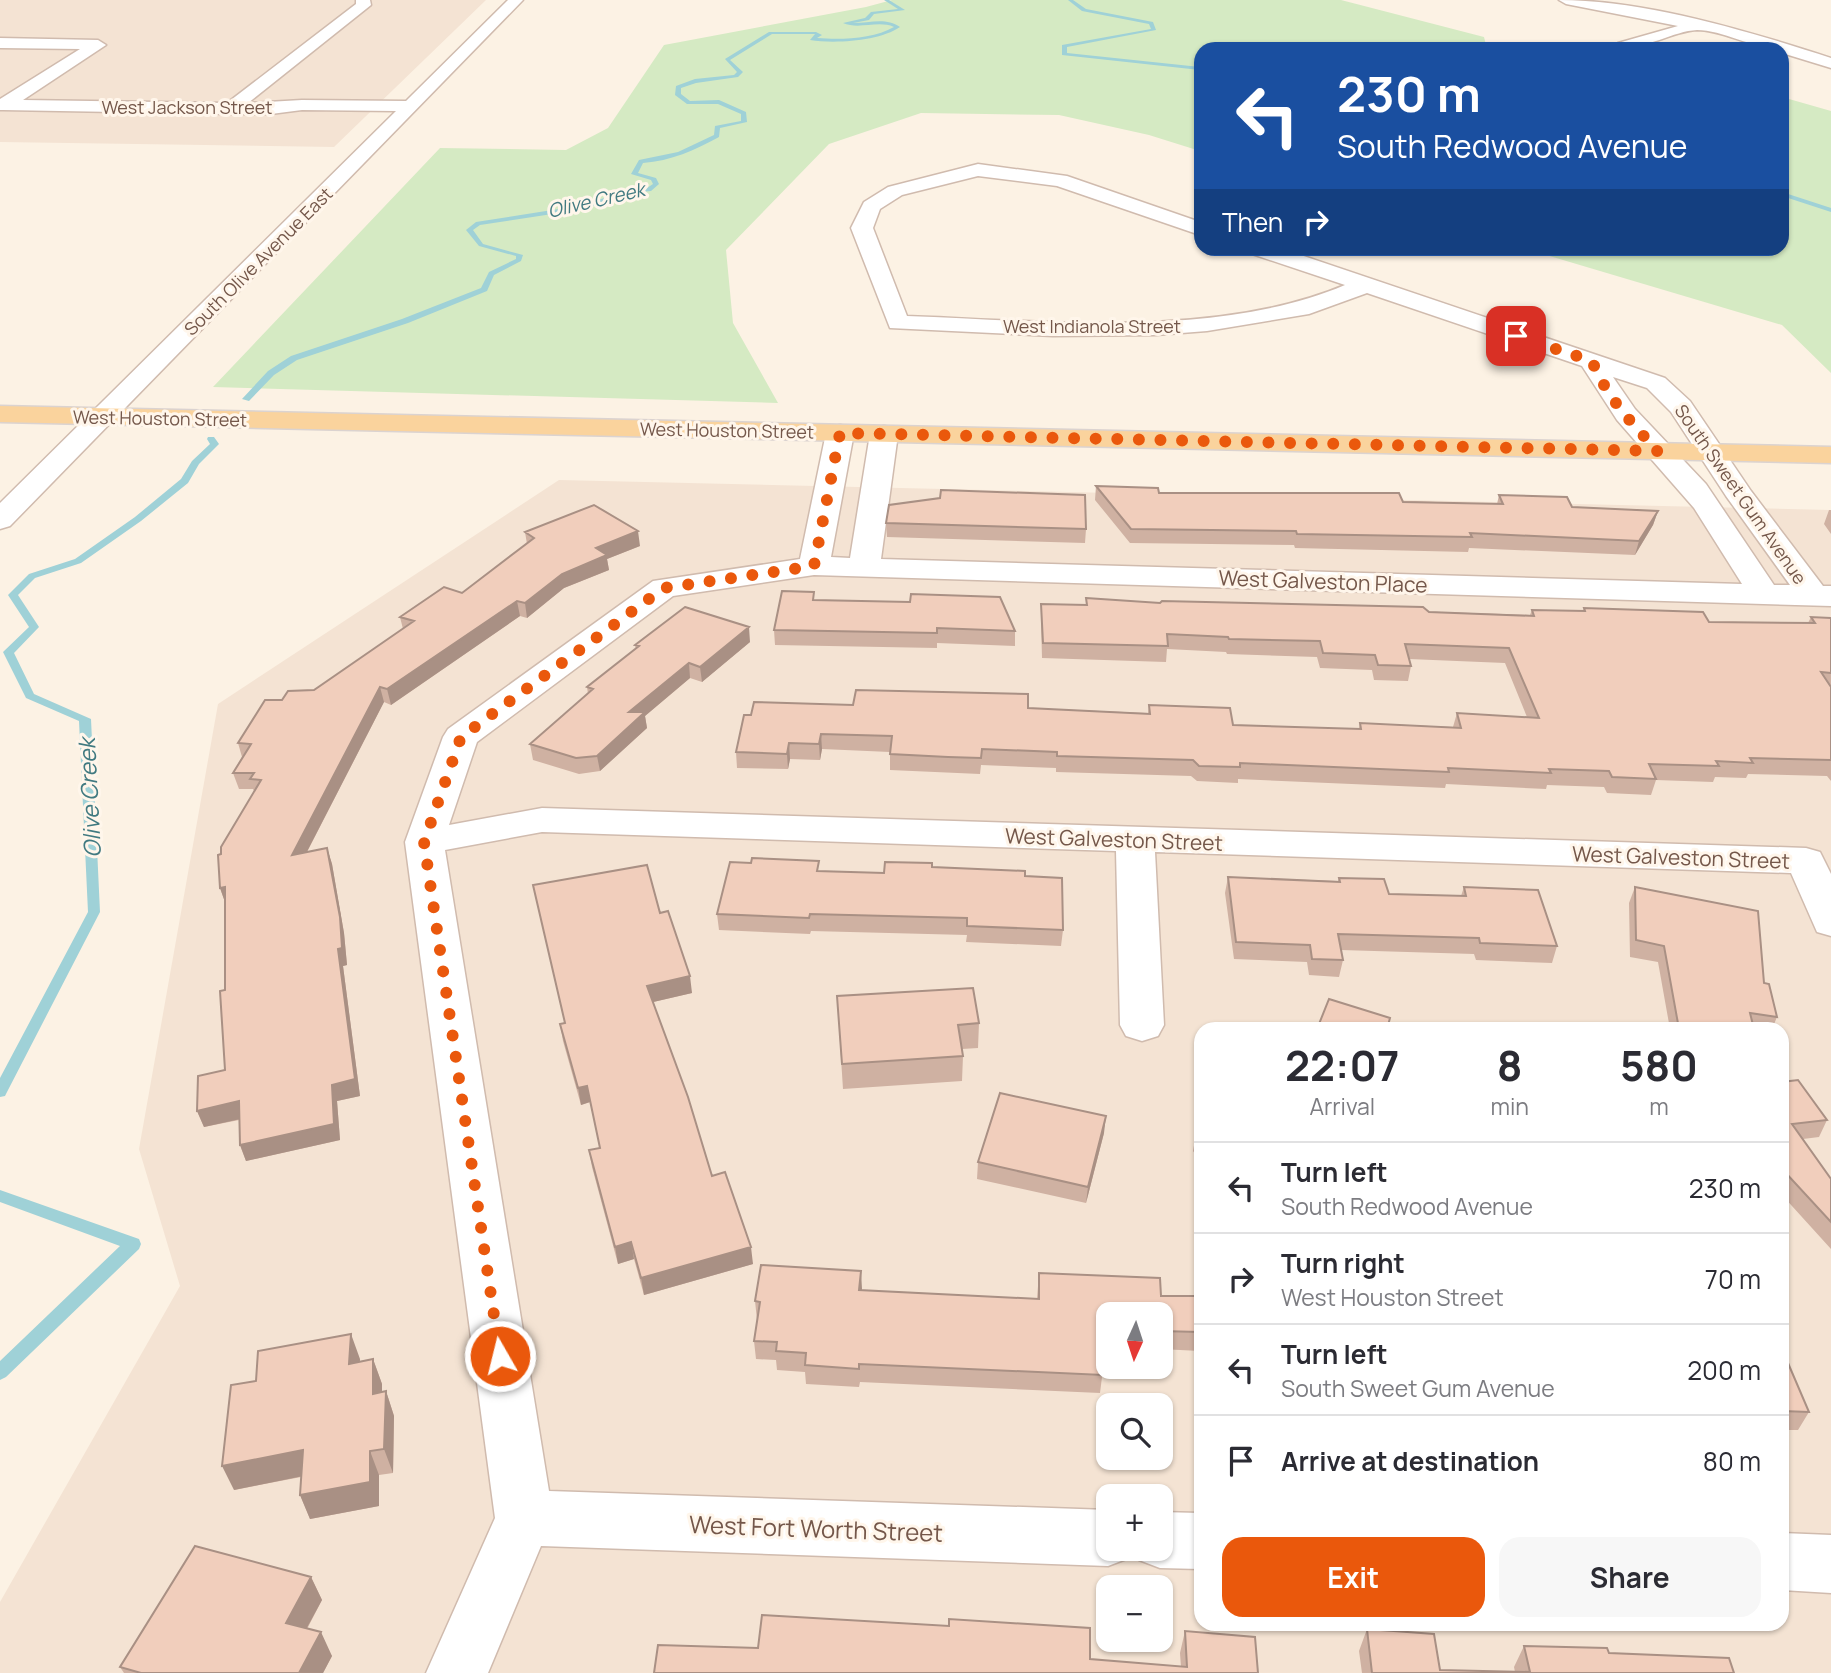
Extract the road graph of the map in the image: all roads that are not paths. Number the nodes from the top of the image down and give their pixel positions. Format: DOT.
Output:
graph roads {
  1 [pos="363,0"];
  2 [pos="516,0"];
  3 [pos="1566,0"];
  4 [pos="1696,25"];
  5 [pos="1638,42"];
  6 [pos="1764,42"];
  7 [pos="0,44"];
  8 [pos="1789,50"];
  9 [pos="1831,63"];
  10 [pos="230,109"];
  11 [pos="410,109"];
  12 [pos="1194,227"];
  13 [pos="1280,256"];
  14 [pos="1364,286"];
  15 [pos="1592,361"];
  16 [pos="0,414"];
  17 [pos="103,417"];
  18 [pos="840,433"];
  19 [pos="884,434"];
  20 [pos="1658,451"];
  21 [pos="1710,452"];
  22 [pos="1831,454"];
  23 [pos="0,520"];
  24 [pos="814,566"];
  25 [pos="864,567"];
  26 [pos="1764,594"];
  27 [pos="1822,596"];
  28 [pos="1135,839"];
  29 [pos="424,842"];
  30 [pos="1831,922"];
  31 [pos="1142,1025"];
  32 [pos="524,1518"];
  33 [pos="1096,1538"];
  34 [pos="1173,1540"];
  35 [pos="1194,1541"];
  36 [pos="1789,1562"];
  37 [pos="1831,1564"];
  38 [pos="457,1673"];
  1 -- 10 [label="street"];
  2 -- 11 [label="street, South Olive Avenue East"];
  3 -- 4 [label="street"];
  4 -- 5 [label="street"];
  4 -- 6 [label="street"];
  7 -- 10 [label="street, West Jackson Street"];
  8 -- 9 [label="street"];
  10 -- 11 [label="street, West Jackson Street"];
  11 -- 17 [label="street, South Olive Avenue East"];
  12 -- 14 [label="street, West Indianola Street"];
  13 -- 14 [label="street, South Sweet Gum Avenue"];
  14 -- 15 [label="street, South Sweet Gum Avenue"];
  15 -- 20 [label="street, South Sweet Gum Avenue"];
  15 -- 21 [label="street, South Sweet Gum Avenue"];
  16 -- 17 [label="main road, West Houston Street"];
  17 -- 18 [label="main road, West Houston Street"];
  17 -- 23 [label="street, South Olive Avenue East"];
  18 -- 19 [label="main road, West Houston Street"];
  18 -- 24 [label="street"];
  19 -- 20 [label="main road, West Houston Street"];
  19 -- 25 [label="street"];
  20 -- 21 [label="main road, West Houston Street"];
  20 -- 26 [label="street, South Sweet Gum Avenue"];
  21 -- 22 [label="main road, West Houston Street"];
  21 -- 27 [label="street, South Sweet Gum Avenue"];
  24 -- 25 [label="street, West Galveston Place"];
  24 -- 29 [label="street, West Galveston Place"];
  25 -- 26 [label="street, West Galveston Place"];
  26 -- 27 [label="street, West Galveston Place"];
  28 -- 29 [label="street, West Galveston Street"];
  28 -- 30 [label="street, West Galveston Street"];
  28 -- 31 [label="street"];
  29 -- 32 [label="street"];
  32 -- 33 [label="street, West Fort Worth Street"];
  32 -- 38 [label="street"];
  34 -- 35 [label="street"];
  36 -- 37 [label="street"];
}
